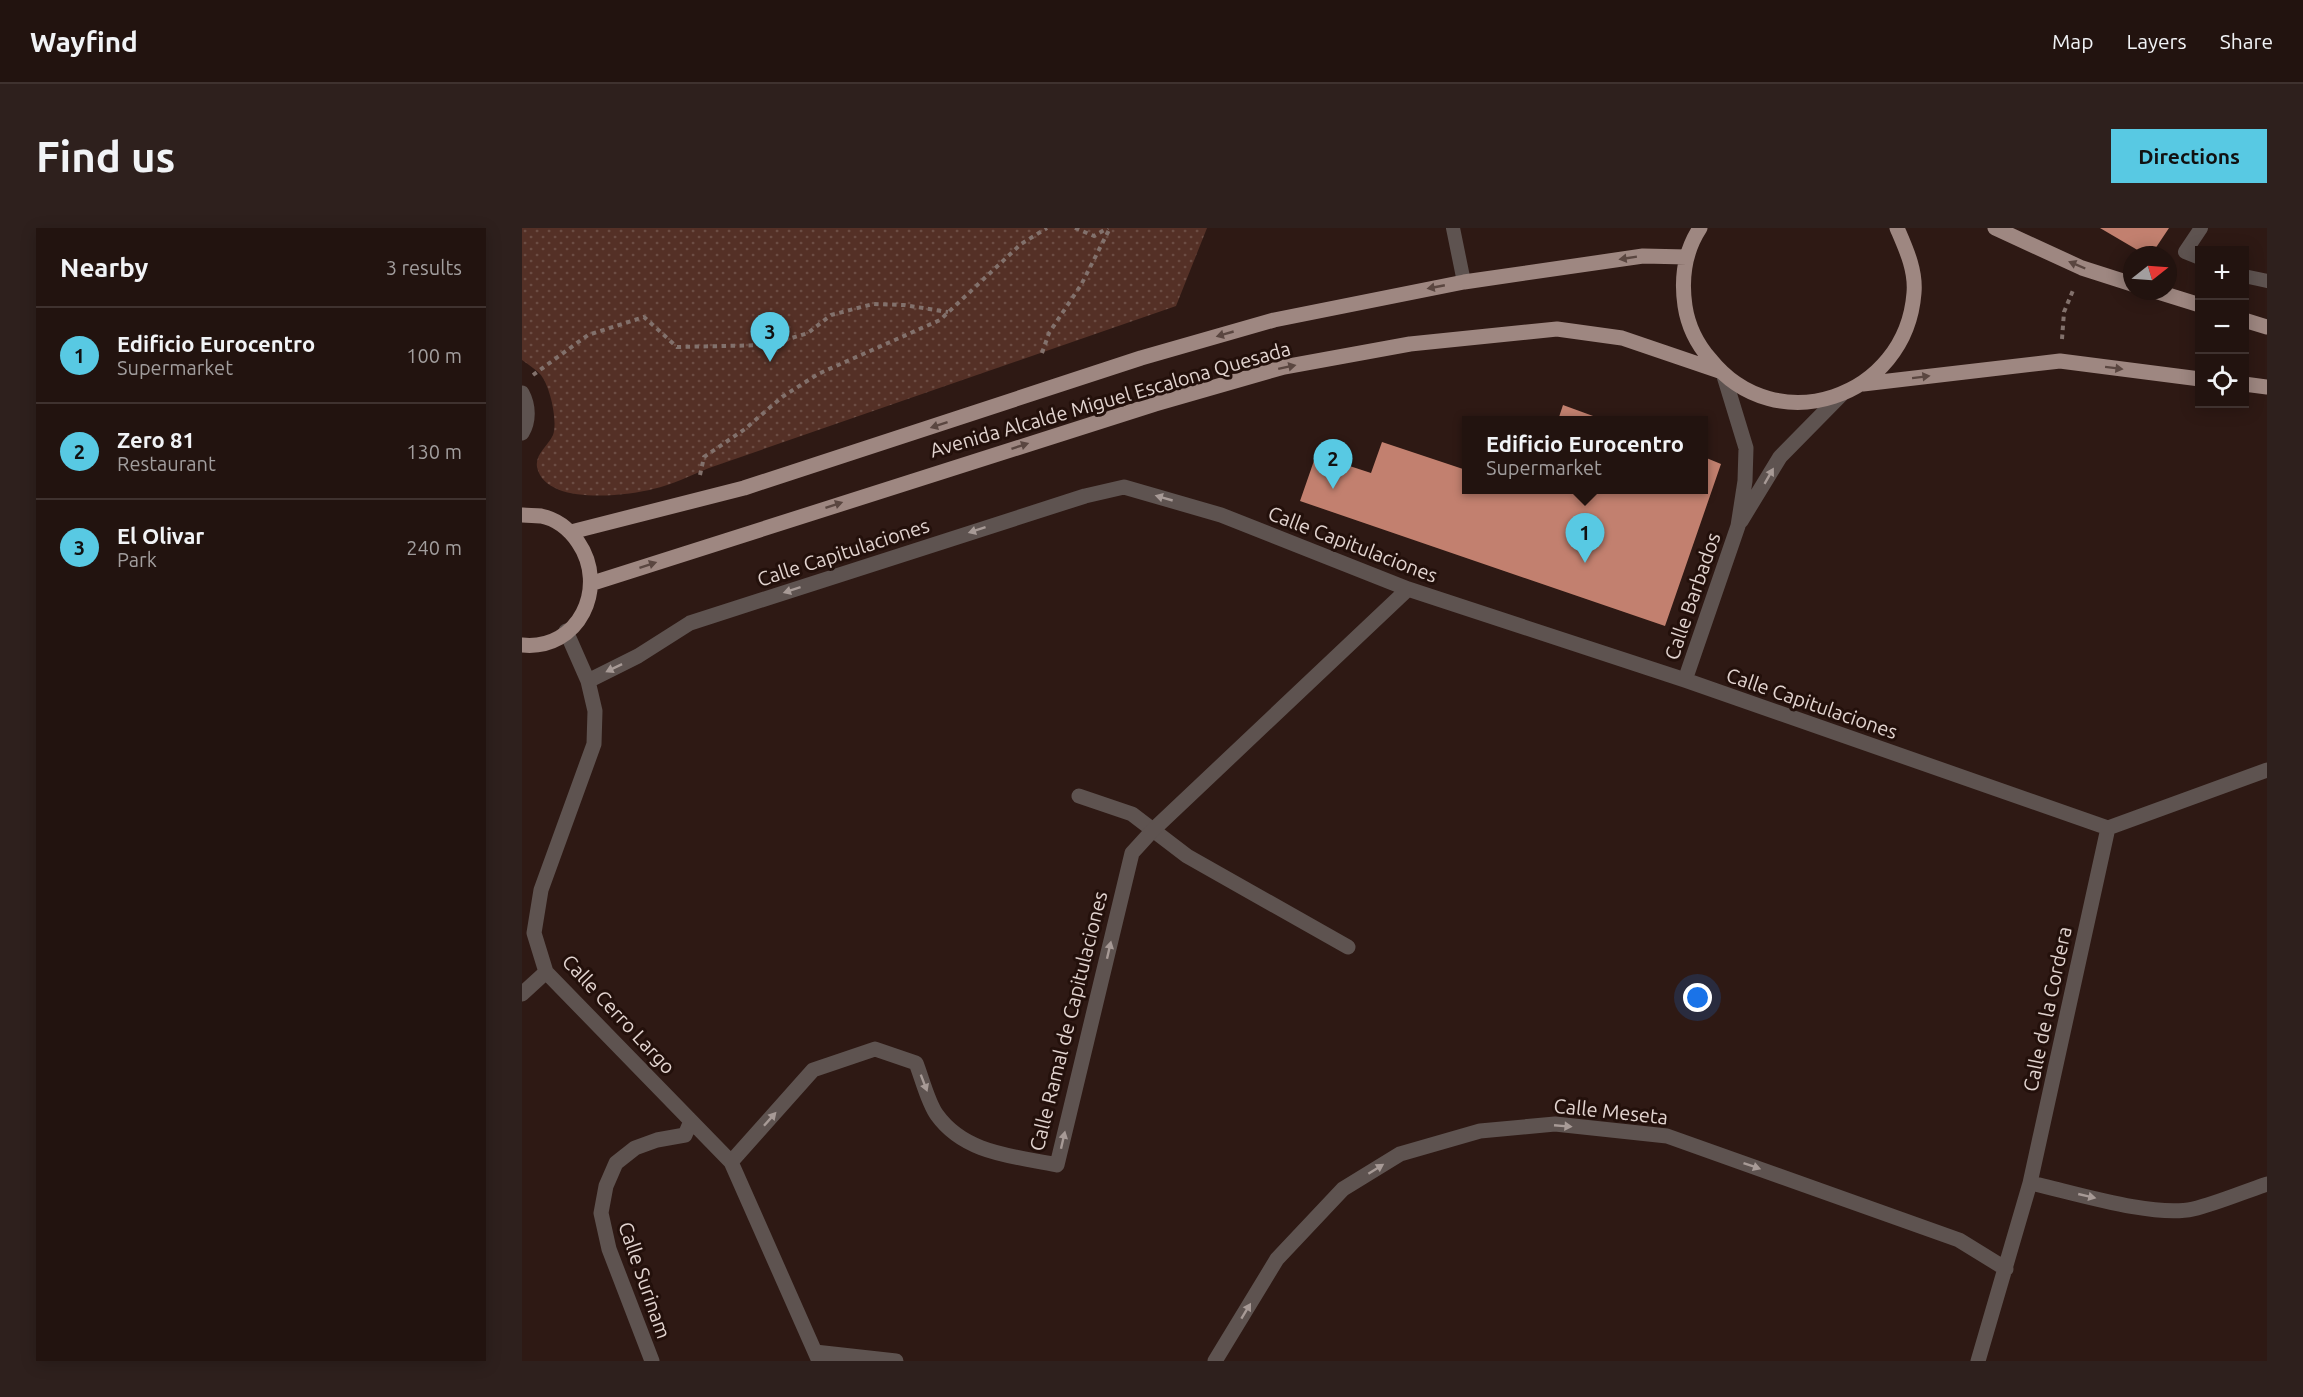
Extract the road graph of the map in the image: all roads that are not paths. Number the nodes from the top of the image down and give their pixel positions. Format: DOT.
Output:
graph roads {
  1 [pos="1453,228"];
  2 [pos="1700,228"];
  3 [pos="1897,228"];
  4 [pos="1995,228"];
  5 [pos="2201,228"];
  6 [pos="2195,256"];
  7 [pos="1687,257"];
  8 [pos="2249,277"];
  9 [pos="2123,281"];
  10 [pos="2267,281"];
  11 [pos="1464,282"];
  12 [pos="2177,298"];
  13 [pos="2195,304"];
  14 [pos="2249,322"];
  15 [pos="2267,327"];
  16 [pos="1722,373"];
  17 [pos="2195,378"];
  18 [pos="1863,384"];
  19 [pos="2249,385"];
  20 [pos="2267,387"];
  21 [pos="522,393"];
  22 [pos="1841,395"];
  23 [pos="522,433"];
  24 [pos="522,515"];
  25 [pos="1738,526"];
  26 [pos="571,532"];
  27 [pos="593,583"];
  28 [pos="1408,589"];
  29 [pos="566,631"];
  30 [pos="522,645"];
  31 [pos="1685,680"];
  32 [pos="588,681"];
  33 [pos="2267,770"];
  34 [pos="1079,796"];
  35 [pos="2108,828"];
  36 [pos="1153,830"];
  37 [pos="1348,947"];
  38 [pos="546,972"];
  39 [pos="522,994"];
  40 [pos="691,1121"];
  41 [pos="731,1162"];
  42 [pos="2030,1183"];
  43 [pos="2267,1184"];
  44 [pos="2006,1269"];
  45 [pos="817,1356"];
  46 [pos="651,1361"];
  47 [pos="896,1361"];
  48 [pos="1215,1361"];
  49 [pos="1978,1361"];
  1 -- 11 [label="lane"];
  2 -- 7 [label="main road"];
  3 -- 18 [label="main road"];
  9 -- 4 [label="main road, one-way"];
  5 -- 6 [label="lane"];
  7 -- 11 [label="main road, Avenida Alcalde Miguel Escalona Quesada, one-way"];
  7 -- 16 [label="main road"];
  8 -- 10 [label="lane"];
  11 -- 26 [label="main road, Avenida Alcalde Miguel Escalona Quesada, one-way"];
  12 -- 13 [label="main road"];
  14 -- 15 [label="main road"];
  16 -- 22 [label="main road"];
  16 -- 25 [label="street, Calle Barbados"];
  27 -- 16 [label="main road, Avenida Alcalde Miguel Escalona Quesada, one-way"];
  18 -- 17 [label="main road, one-way"];
  18 -- 22 [label="main road"];
  19 -- 20 [label="main road"];
  21 -- 23 [label="street"];
  25 -- 22 [label="street, Calle Barbados, one-way"];
  24 -- 26 [label="main road"];
  25 -- 31 [label="street, Calle Barbados"];
  26 -- 27 [label="main road"];
  27 -- 29 [label="main road"];
  28 -- 31 [label="street, Calle Capitulaciones"];
  28 -- 32 [label="street, Calle Capitulaciones, one-way"];
  28 -- 36 [label="street, Calle Ramal de Capitulaciones"];
  29 -- 30 [label="main road"];
  29 -- 32 [label="street, Calle Cerro Largo"];
  31 -- 35 [label="street, Calle Capitulaciones"];
  32 -- 38 [label="street, Calle Cerro Largo"];
  33 -- 35 [label="street"];
  34 -- 36 [label="street"];
  35 -- 42 [label="street, Calle de la Cordera"];
  36 -- 37 [label="street"];
  41 -- 36 [label="street, Calle Ramal de Capitulaciones, one-way"];
  38 -- 39 [label="street"];
  38 -- 40 [label="street, Calle Cerro Largo"];
  40 -- 41 [label="street, Calle Cerro Largo"];
  40 -- 46 [label="street, Calle Surinam"];
  41 -- 45 [label="street, Calle Cerro Largo"];
  42 -- 43 [label="street, one-way"];
  42 -- 44 [label="street, Calle de la Cordera"];
  48 -- 44 [label="street, Calle Meseta, one-way"];
  44 -- 49 [label="street, Calle de la Cordera"];
  45 -- 47 [label="street"];
}
